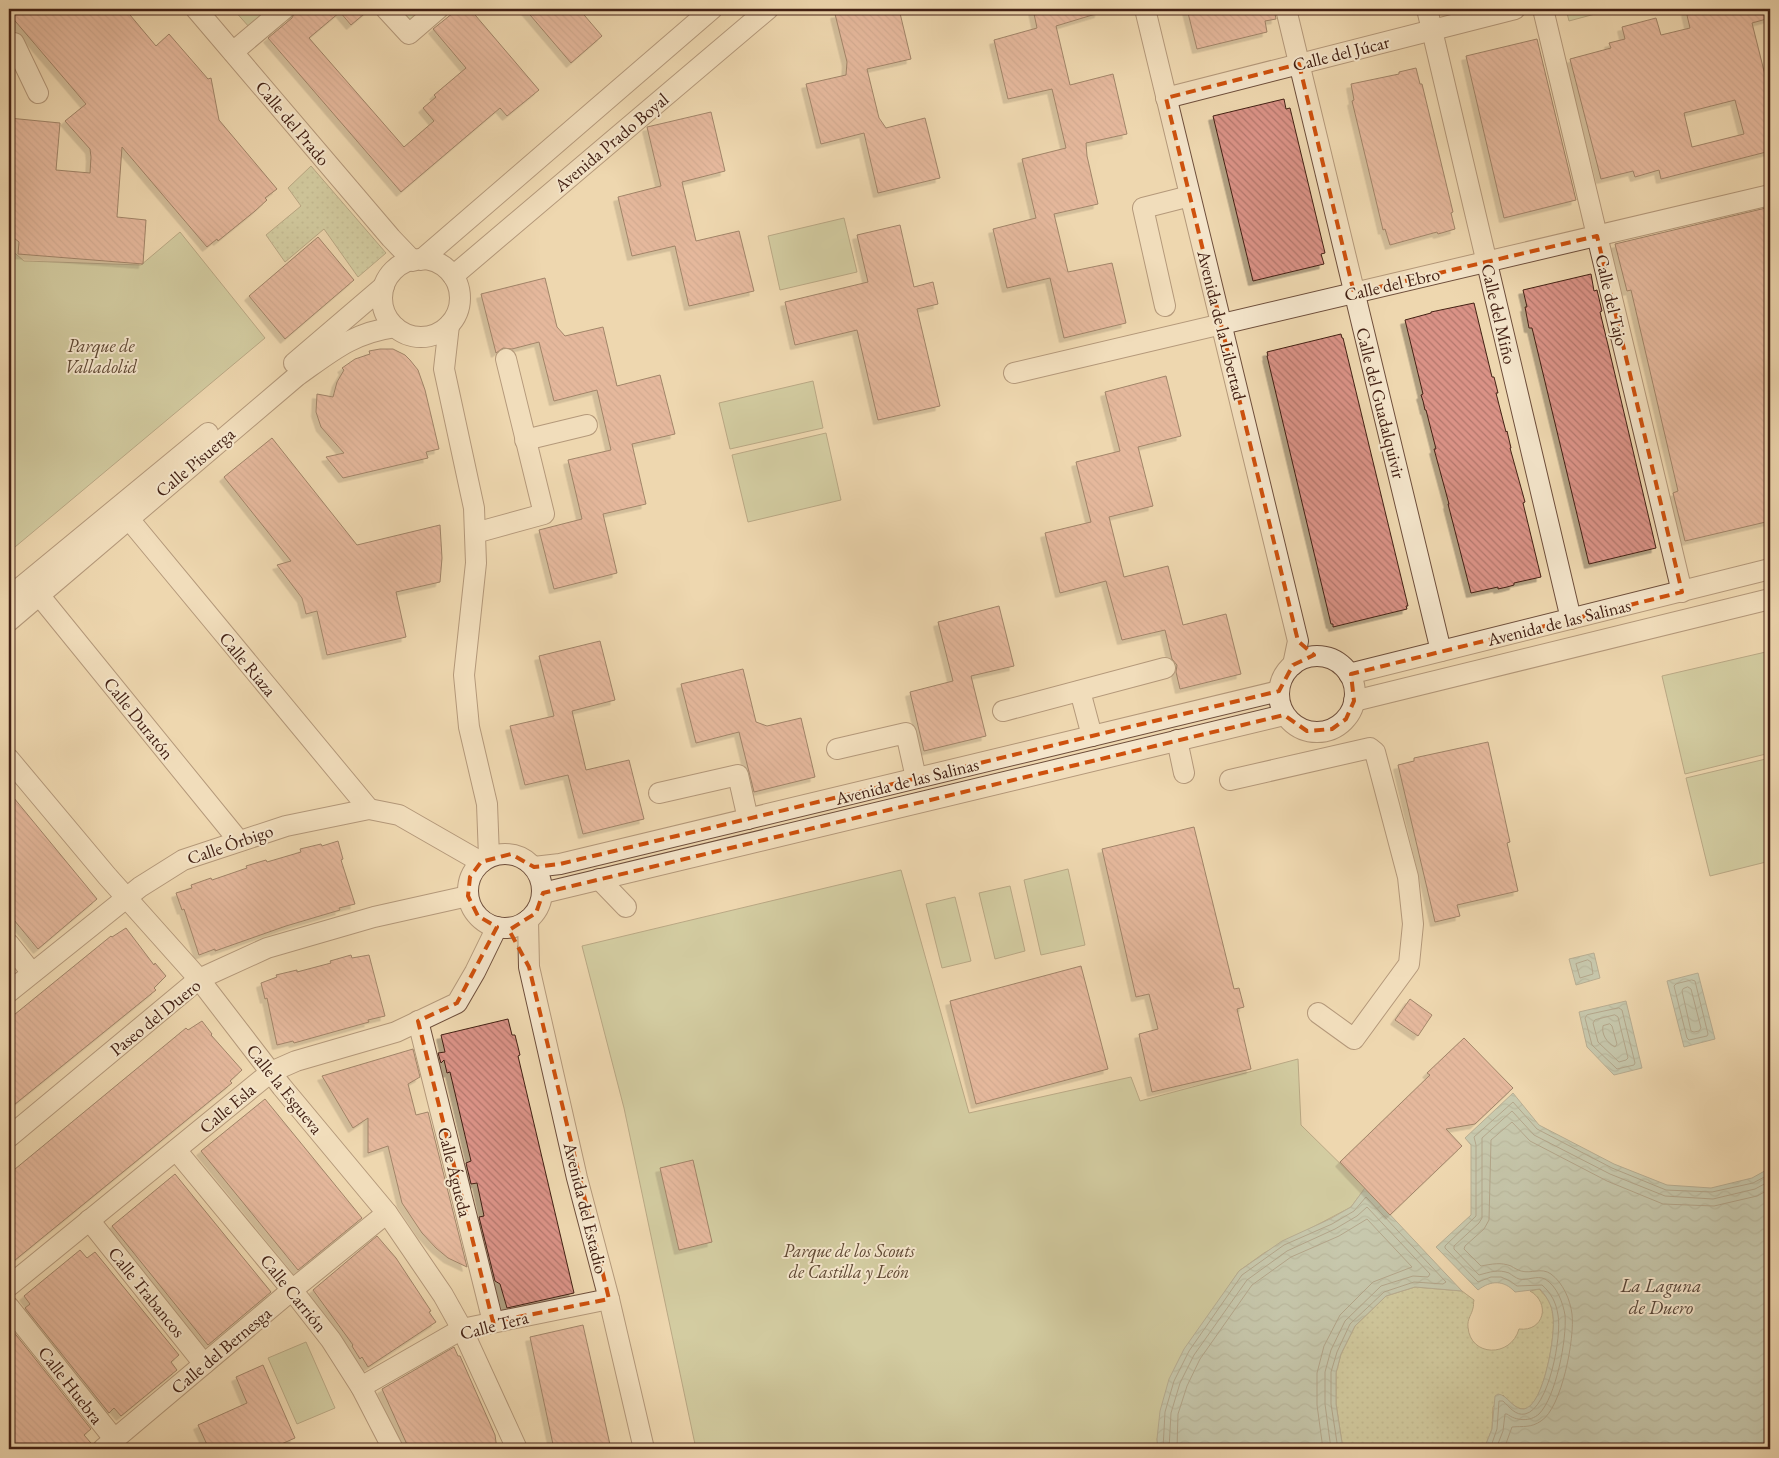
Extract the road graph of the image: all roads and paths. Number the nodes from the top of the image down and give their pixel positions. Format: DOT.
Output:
graph roads {
  1 [pos="196,9"];
  2 [pos="284,9"];
  3 [pos="386,9"];
  4 [pos="438,9"];
  5 [pos="712,9"];
  6 [pos="768,9"];
  7 [pos="1145,9"];
  8 [pos="1286,9"];
  9 [pos="1427,9"];
  10 [pos="1515,9"];
  11 [pos="1543,9"];
  12 [pos="1432,30"];
  13 [pos="9,42"];
  14 [pos="233,52"];
  15 [pos="1299,64"];
  16 [pos="38,93"];
  17 [pos="1166,98"];
  18 [pos="1770,195"];
  19 [pos="1190,196"];
  20 [pos="1597,236"];
  21 [pos="1487,262"];
  22 [pos="410,263"];
  23 [pos="453,276"];
  24 [pos="384,286"];
  25 [pos="1354,293"];
  26 [pos="1164,306"];
  27 [pos="1222,324"];
  28 [pos="449,325"];
  29 [pos="395,327"];
  30 [pos="412,336"];
  31 [pos="506,359"];
  32 [pos="444,369"];
  33 [pos="1014,373"];
  34 [pos="587,424"];
  35 [pos="526,440"];
  36 [pos="128,518"];
  37 [pos="475,533"];
  38 [pos="1770,570"];
  39 [pos="1682,592"];
  40 [pos="39,595"];
  41 [pos="9,597"];
  42 [pos="1770,599"];
  43 [pos="1571,619"];
  44 [pos="9,621"];
  45 [pos="1298,641"];
  46 [pos="1440,651"];
  47 [pos="1316,657"];
  48 [pos="1294,665"];
  49 [pos="1165,668"];
  50 [pos="1349,674"];
  51 [pos="1080,691"];
  52 [pos="1279,691"];
  53 [pos="1354,701"];
  54 [pos="1004,711"];
  55 [pos="1284,714"];
  56 [pos="1092,736"];
  57 [pos="1177,740"];
  58 [pos="1328,740"];
  59 [pos="837,749"];
  60 [pos="9,758"];
  61 [pos="1184,773"];
  62 [pos="916,778"];
  63 [pos="1230,780"];
  64 [pos="659,793"];
  65 [pos="487,804"];
  66 [pos="369,809"];
  67 [pos="748,819"];
  68 [pos="239,841"];
  69 [pos="511,854"];
  70 [pos="485,859"];
  71 [pos="534,867"];
  72 [pos="599,879"];
  73 [pos="543,893"];
  74 [pos="468,896"];
  75 [pos="126,898"];
  76 [pos="626,907"];
  77 [pos="528,920"];
  78 [pos="502,927"];
  79 [pos="9,944"];
  80 [pos="529,967"];
  81 [pos="32,973"];
  82 [pos="199,979"];
  83 [pos="9,992"];
  84 [pos="1318,1012"];
  85 [pos="418,1021"];
  86 [pos="271,1072"];
  87 [pos="9,1137"];
  88 [pos="176,1150"];
  89 [pos="387,1213"];
  90 [pos="89,1220"];
  91 [pos="9,1286"];
  92 [pos="292,1290"];
  93 [pos="608,1299"];
  94 [pos="9,1307"];
  95 [pos="492,1322"];
  96 [pos="462,1329"];
  97 [pos="204,1364"];
  98 [pos="361,1387"];
  99 [pos="109,1445"];
  100 [pos="393,1449"];
  101 [pos="517,1449"];
  102 [pos="644,1449"];
  1 -- 14 [label="street, Calle del Prado"];
  2 -- 14 [label="street"];
  3 -- 4 [label="street"];
  5 -- 22 [label="street, Avenida Prado Boyal"];
  6 -- 23 [label="street, Avenida Prado Boyal"];
  7 -- 17 [label="street, Avenida de la Libertad"];
  8 -- 15 [label="street, Calle del Guadalquivir"];
  9 -- 12 [label="street, Calle del Miño"];
  10 -- 12 [label="street, Calle del Júcar"];
  11 -- 20 [label="street, Calle del Tajo"];
  12 -- 15 [label="street, Calle del Júcar"];
  12 -- 21 [label="street, Calle del Miño"];
  13 -- 16 [label="street"];
  14 -- 22 [label="street, Calle del Prado"];
  15 -- 17 [label="street, Calle del Júcar"];
  15 -- 25 [label="street, Calle del Guadalquivir"];
  17 -- 19 [label="street, Avenida de la Libertad"];
  18 -- 20 [label="street, Calle del Ebro"];
  19 -- 26 [label="street"];
  19 -- 27 [label="street, Avenida de la Libertad"];
  20 -- 21 [label="street, Calle del Ebro"];
  20 -- 39 [label="street, Calle del Tajo"];
  21 -- 25 [label="street, Calle del Ebro"];
  21 -- 43 [label="street, Calle del Miño"];
  22 -- 23 [label="street"];
  22 -- 24 [label="street"];
  23 -- 28 [label="street"];
  24 -- 29 [label="street"];
  24 -- 41 [label="street, Calle Pisuerga"];
  25 -- 27 [label="street, Calle del Ebro"];
  25 -- 46 [label="street, Calle del Guadalquivir"];
  27 -- 33 [label="street, Calle del Ebro"];
  27 -- 45 [label="street, Avenida de la Libertad"];
  28 -- 30 [label="street"];
  28 -- 32 [label="street"];
  29 -- 30 [label="street"];
  29 -- 36 [label="street, Calle Pisuerga"];
  30 -- 32 [label="street"];
  31 -- 35 [label="street"];
  32 -- 37 [label="street"];
  34 -- 35 [label="street"];
  35 -- 37 [label="street"];
  36 -- 40 [label="street, Calle Pisuerga"];
  36 -- 66 [label="street, Calle Riaza"];
  37 -- 65 [label="street"];
  38 -- 39 [label="street, Avenida de las Salinas"];
  39 -- 43 [label="street, Avenida de las Salinas"];
  40 -- 44 [label="street, Calle Pisuerga"];
  40 -- 68 [label="street, Calle Duratón"];
  42 -- 53 [label="street, Avenida de las Salinas"];
  43 -- 46 [label="street, Avenida de las Salinas"];
  45 -- 47 [label="street"];
  45 -- 48 [label="street, Avenida de la Libertad"];
  46 -- 50 [label="street, Avenida de las Salinas"];
  47 -- 48 [label="street"];
  47 -- 50 [label="street"];
  48 -- 52 [label="street"];
  49 -- 51 [label="street"];
  50 -- 53 [label="street"];
  51 -- 54 [label="street"];
  51 -- 56 [label="street"];
  52 -- 55 [label="street"];
  52 -- 56 [label="street, Avenida de las Salinas"];
  53 -- 58 [label="street"];
  55 -- 57 [label="street, Avenida de las Salinas"];
  55 -- 58 [label="street"];
  56 -- 62 [label="street, Avenida de las Salinas"];
  57 -- 61 [label="street"];
  57 -- 72 [label="street, Avenida de las Salinas"];
  58 -- 63 [label="street"];
  58 -- 84 [label="street"];
  59 -- 62 [label="street"];
  60 -- 75 [label="street, Calle la Esgueva"];
  62 -- 67 [label="street, Avenida de las Salinas"];
  64 -- 67 [label="street"];
  65 -- 69 [label="street"];
  65 -- 70 [label="street"];
  66 -- 68 [label="street, Calle Órbigo"];
  66 -- 70 [label="street, Calle Órbigo"];
  67 -- 71 [label="street, Avenida de las Salinas"];
  68 -- 75 [label="street, Calle Órbigo"];
  69 -- 70 [label="street"];
  69 -- 71 [label="street"];
  70 -- 74 [label="street"];
  71 -- 73 [label="street"];
  72 -- 73 [label="street, Avenida de las Salinas"];
  72 -- 76 [label="street"];
  73 -- 77 [label="street"];
  74 -- 78 [label="street"];
  74 -- 82 [label="street, Paseo del Duero"];
  75 -- 81 [label="street, Calle Órbigo"];
  75 -- 82 [label="street, Calle la Esgueva"];
  77 -- 78 [label="street"];
  77 -- 80 [label="street, Avenida del Estadio"];
  78 -- 80 [label="street, Avenida del Estadio"];
  78 -- 85 [label="street, Calle Esla"];
  79 -- 81 [label="street"];
  80 -- 93 [label="street, Avenida del Estadio"];
  81 -- 83 [label="street, Calle Órbigo"];
  82 -- 86 [label="street, Calle la Esgueva"];
  82 -- 87 [label="street, Paseo del Duero"];
  85 -- 86 [label="street, Calle Esla"];
  85 -- 95 [label="street, Calle Águeda"];
  86 -- 88 [label="street, Calle Esla"];
  86 -- 89 [label="street, Calle la Esgueva"];
  88 -- 90 [label="street, Calle Esla"];
  88 -- 92 [label="street, Calle Carrión"];
  89 -- 92 [label="street, Calle del Bernesga"];
  89 -- 96 [label="street, Calle la Esgueva"];
  90 -- 91 [label="street, Calle Esla"];
  90 -- 97 [label="street, Calle Trabancos"];
  92 -- 97 [label="street, Calle del Bernesga"];
  92 -- 98 [label="street, Calle Carrión"];
  93 -- 95 [label="street, Calle Tera"];
  93 -- 102 [label="street, Avenida del Estadio"];
  94 -- 99 [label="street, Calle Huebra"];
  95 -- 96 [label="street, Calle Tera"];
  96 -- 98 [label="street, Calle Tera"];
  96 -- 101 [label="street, Calle la Esgueva"];
  97 -- 99 [label="street, Calle del Bernesga"];
  98 -- 100 [label="street, Calle Carrión"];
}
